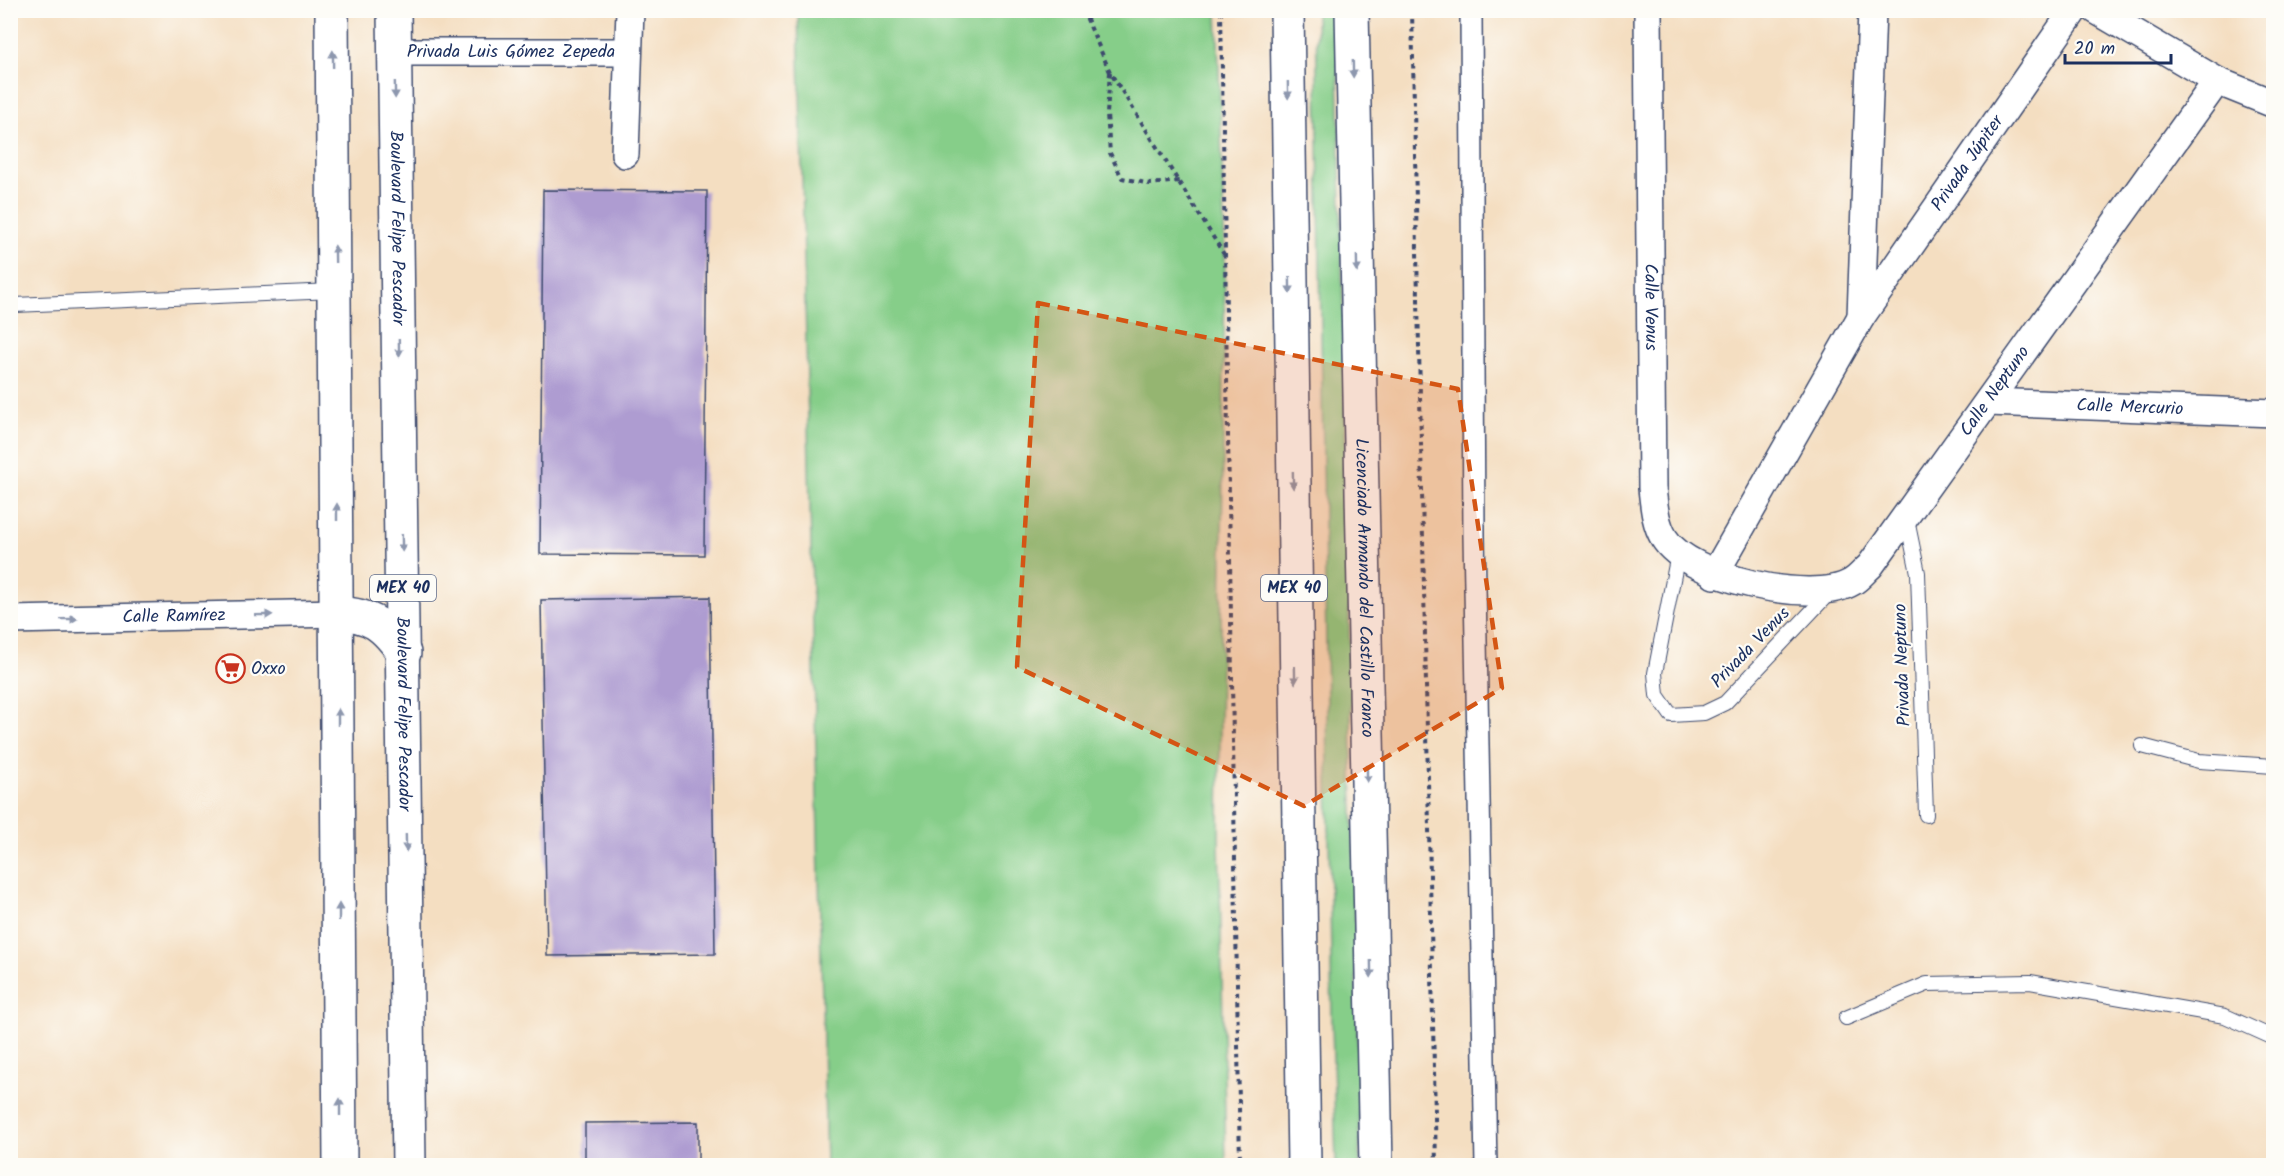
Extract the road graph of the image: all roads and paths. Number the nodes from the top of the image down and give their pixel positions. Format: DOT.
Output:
graph roads {
  1 [pos="332,10"];
  2 [pos="394,10"];
  3 [pos="630,10"];
  4 [pos="1083,10"];
  5 [pos="1221,10"];
  6 [pos="1287,10"];
  7 [pos="1352,10"];
  8 [pos="1412,10"];
  9 [pos="1471,10"];
  10 [pos="1648,10"];
  11 [pos="1872,10"];
  12 [pos="2074,10"];
  13 [pos="2096,10"];
  14 [pos="394,52"];
  15 [pos="628,52"];
  16 [pos="1110,72"];
  17 [pos="2217,81"];
  18 [pos="2274,104"];
  19 [pos="625,154"];
  20 [pos="1179,181"];
  21 [pos="1225,256"];
  22 [pos="335,291"];
  23 [pos="15,305"];
  24 [pos="1861,317"];
  25 [pos="1988,402"];
  26 [pos="2274,413"];
  27 [pos="1906,515"];
  28 [pos="1678,554"];
  29 [pos="1714,575"];
  30 [pos="1834,588"];
  31 [pos="337,613"];
  32 [pos="10,620"];
  33 [pos="404,653"];
  34 [pos="2142,746"];
  35 [pos="2274,766"];
  36 [pos="1926,815"];
  37 [pos="1846,1017"];
  38 [pos="2274,1038"];
  39 [pos="340,1166"];
  40 [pos="409,1166"];
  41 [pos="1240,1166"];
  42 [pos="1304,1166"];
  43 [pos="1376,1166"];
  44 [pos="1436,1166"];
  45 [pos="1486,1166"];
  22 -- 1 [label="main road, one-way"];
  2 -- 14 [label="main road, Boulevard Felipe Pescador / MEX 40"];
  3 -- 15 [label="street, Privada Luis Gómez Zepeda"];
  4 -- 16 [label="path"];
  5 -- 21 [label="path"];
  6 -- 42 [label="main road, MEX 40, one-way"];
  7 -- 43 [label="main road, Licenciado Armando del Castillo Franco, one-way"];
  8 -- 44 [label="path"];
  9 -- 45 [label="street"];
  10 -- 28 [label="street, Calle Venus"];
  11 -- 24 [label="street, Privada Júpiter"];
  12 -- 24 [label="street, Privada Júpiter"];
  13 -- 17 [label="street"];
  14 -- 15 [label="street, Privada Luis Gómez Zepeda"];
  14 -- 33 [label="main road, Boulevard Felipe Pescador / MEX 40, one-way"];
  15 -- 19 [label="street, Privada Luis Gómez Zepeda"];
  16 -- 20 [label="path"];
  16 -- 20 [label="path"];
  17 -- 18 [label="street"];
  17 -- 25 [label="street, Calle Neptuno"];
  20 -- 21 [label="path"];
  21 -- 41 [label="path"];
  22 -- 23 [label="lane"];
  31 -- 22 [label="main road, one-way"];
  24 -- 29 [label="street, Privada Júpiter"];
  25 -- 26 [label="street, Calle Mercurio"];
  25 -- 27 [label="street, Calle Neptuno"];
  27 -- 30 [label="street, Calle Neptuno"];
  27 -- 36 [label="lane, Privada Neptuno"];
  28 -- 29 [label="street, Calle Venus"];
  28 -- 30 [label="lane, Privada Venus"];
  29 -- 30 [label="street, Calle Neptuno"];
  32 -- 31 [label="street, Calle Ramírez, one-way"];
  31 -- 33 [label="main road"];
  39 -- 31 [label="main road, one-way"];
  33 -- 40 [label="main road, Boulevard Felipe Pescador / MEX 40, one-way"];
  34 -- 35 [label="lane"];
  37 -- 38 [label="lane"];
}
